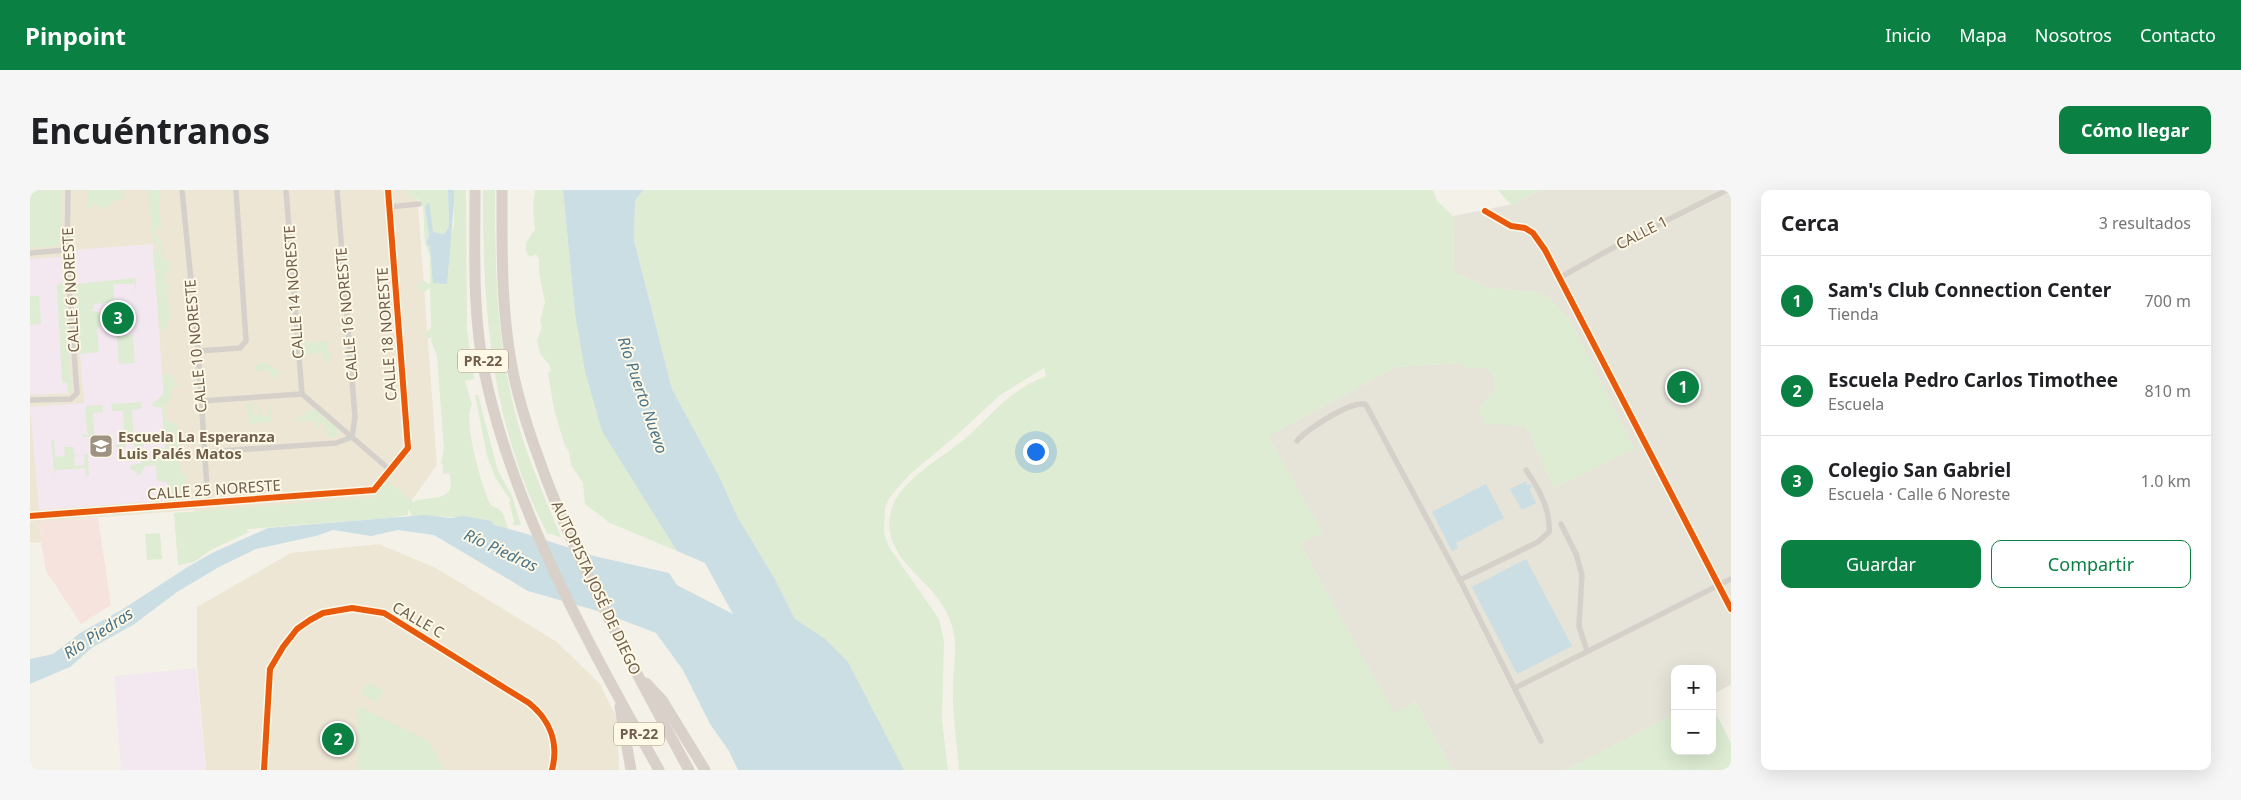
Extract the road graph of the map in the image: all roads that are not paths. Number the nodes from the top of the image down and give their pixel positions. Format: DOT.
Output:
graph roads {
  1 [pos="68,190"];
  2 [pos="182,190"];
  3 [pos="236,190"];
  4 [pos="286,190"];
  5 [pos="337,190"];
  6 [pos="388,190"];
  7 [pos="475,190"];
  8 [pos="502,190"];
  9 [pos="1727,190"];
  10 [pos="419,204"];
  11 [pos="389,207"];
  12 [pos="1485,212"];
  13 [pos="66,250"];
  14 [pos="30,253"];
  15 [pos="1559,278"];
  16 [pos="198,350"];
  17 [pos="302,394"];
  18 [pos="30,400"];
  19 [pos="201,401"];
  20 [pos="352,437"];
  21 [pos="1297,441"];
  22 [pos="205,452"];
  23 [pos="390,470"];
  24 [pos="1526,470"];
  25 [pos="208,503"];
  26 [pos="30,516"];
  27 [pos="1561,524"];
  28 [pos="1731,579"];
  29 [pos="1460,580"];
  30 [pos="1719,585"];
  31 [pos="1731,609"];
  32 [pos="1587,651"];
  33 [pos="635,672"];
  34 [pos="1515,688"];
  35 [pos="619,698"];
  36 [pos="1542,740"];
  37 [pos="264,770"];
  38 [pos="552,770"];
  39 [pos="631,770"];
  40 [pos="659,770"];
  41 [pos="689,770"];
  42 [pos="705,770"];
  1 -- 13 [label="street, CALLE 6 NORESTE"];
  2 -- 16 [label="street, CALLE 10 NORESTE"];
  3 -- 16 [label="street"];
  4 -- 17 [label="street, CALLE 14 NORESTE"];
  5 -- 20 [label="street, CALLE 16 NORESTE"];
  6 -- 11 [label="street, CALLE 18 NORESTE"];
  7 -- 35 [label="highway, AUTOPISTA JOSÉ DE DIEGO / PR-22"];
  8 -- 33 [label="highway, AUTOPISTA JOSÉ DE DIEGO / PR-22"];
  9 -- 15 [label="street, CALLE 1"];
  10 -- 11 [label="street"];
  11 -- 23 [label="street, CALLE 18 NORESTE"];
  12 -- 15 [label="street"];
  13 -- 14 [label="street"];
  13 -- 18 [label="street, CALLE 6 NORESTE"];
  15 -- 30 [label="street"];
  16 -- 19 [label="street, CALLE 10 NORESTE"];
  17 -- 19 [label="street"];
  17 -- 20 [label="street"];
  19 -- 22 [label="street, CALLE 10 NORESTE"];
  20 -- 22 [label="street"];
  20 -- 23 [label="street"];
  21 -- 29 [label="street"];
  22 -- 25 [label="street, CALLE 10 NORESTE"];
  23 -- 25 [label="street, CALLE 25 NORESTE"];
  24 -- 29 [label="street"];
  25 -- 26 [label="street, CALLE 25 NORESTE"];
  27 -- 32 [label="street"];
  28 -- 30 [label="street"];
  29 -- 34 [label="street"];
  30 -- 31 [label="street"];
  30 -- 32 [label="street"];
  32 -- 34 [label="street"];
  33 -- 41 [label="highway, AUTOPISTA JOSÉ DE DIEGO / PR-22"];
  33 -- 42 [label="highway"];
  34 -- 36 [label="street"];
  35 -- 39 [label="highway"];
  35 -- 40 [label="highway, AUTOPISTA JOSÉ DE DIEGO / PR-22"];
  37 -- 38 [label="street, CALLE C"];
}
